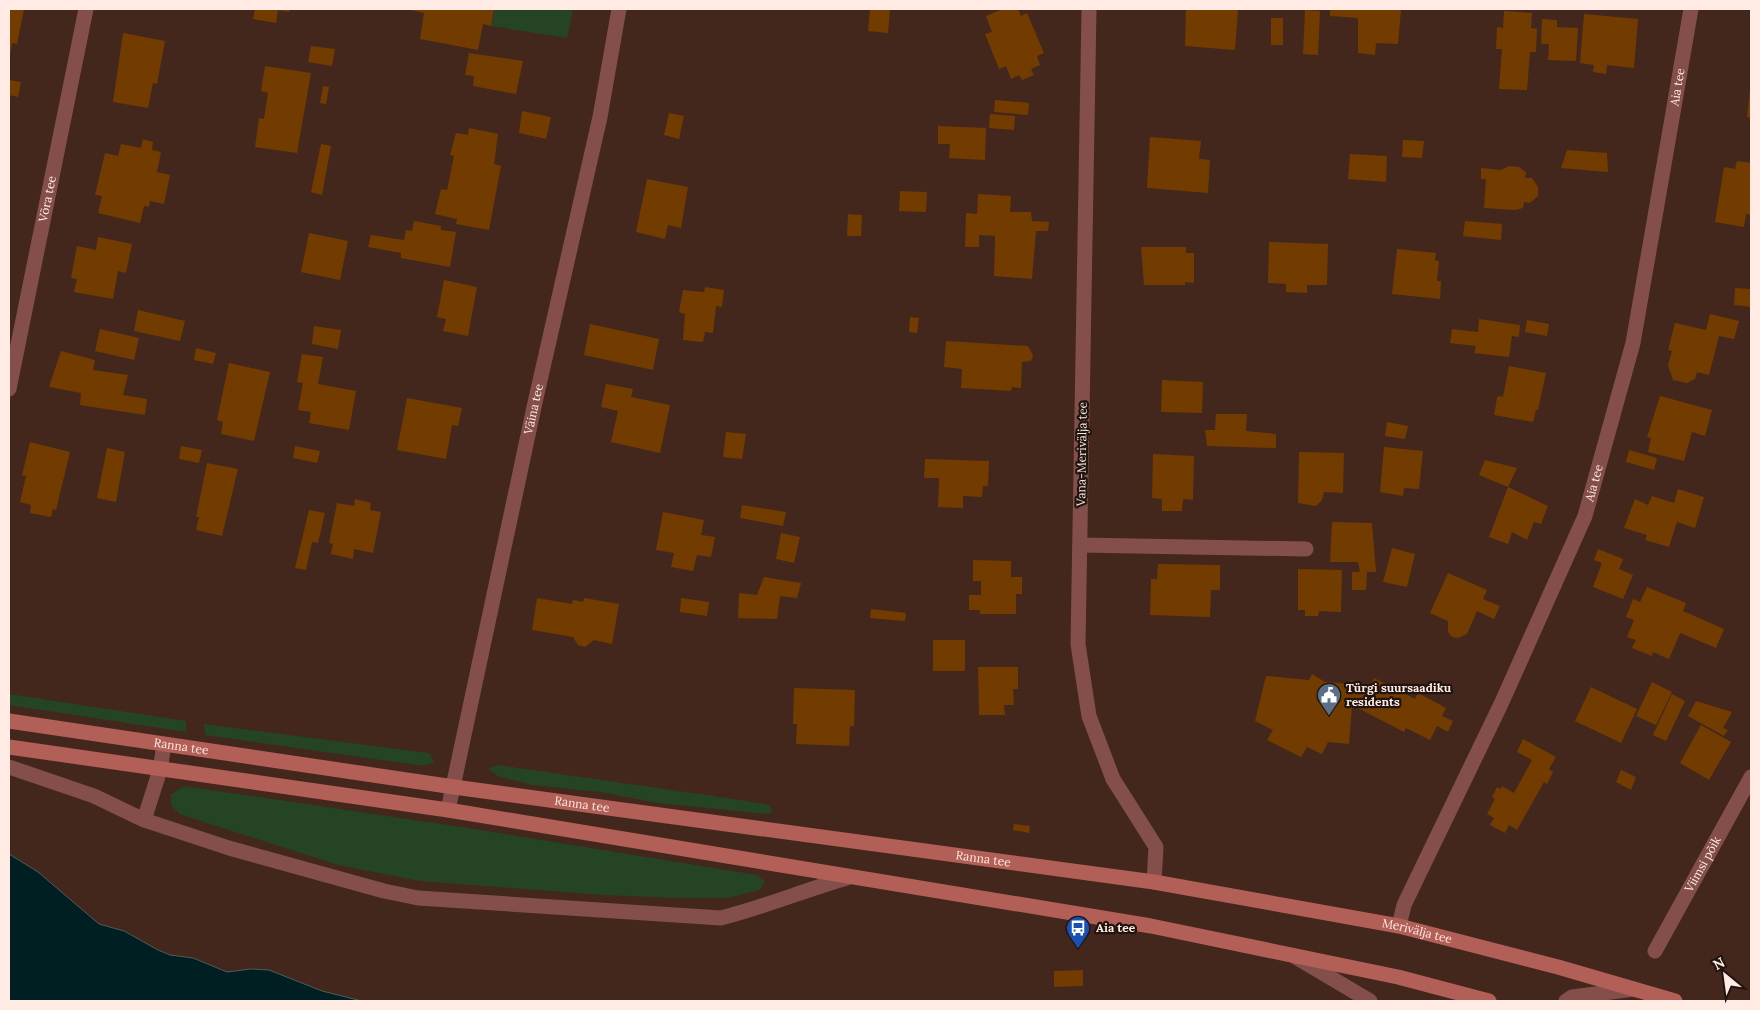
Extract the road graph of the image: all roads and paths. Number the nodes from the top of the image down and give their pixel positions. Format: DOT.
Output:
graph roads {
  1 [pos="86,9"];
  2 [pos="619,9"];
  3 [pos="1090,9"];
  4 [pos="1691,9"];
  5 [pos="9,389"];
  6 [pos="1080,545"];
  7 [pos="1306,549"];
  8 [pos="9,721"];
  9 [pos="164,746"];
  10 [pos="9,747"];
  11 [pos="9,767"];
  12 [pos="160,770"];
  13 [pos="1751,777"];
  14 [pos="454,787"];
  15 [pos="448,810"];
  16 [pos="144,820"];
  17 [pos="847,878"];
  18 [pos="1154,882"];
  19 [pos="1398,926"];
  20 [pos="1655,951"];
  21 [pos="1291,954"];
  22 [pos="1636,989"];
  23 [pos="1370,1001"];
  24 [pos="1489,1001"];
  25 [pos="1566,1001"];
  26 [pos="1675,1001"];
  1 -- 5 [label="street, Võra tee"];
  2 -- 14 [label="street, Väina tee"];
  3 -- 6 [label="street, Vana-Merivälja tee"];
  4 -- 19 [label="street, Aia tee"];
  6 -- 7 [label="street"];
  6 -- 18 [label="street, Vana-Merivälja tee"];
  8 -- 9 [label="main road, Ranna tee"];
  9 -- 12 [label="street"];
  9 -- 14 [label="main road, Ranna tee"];
  10 -- 12 [label="main road, Ranna tee"];
  11 -- 16 [label="street"];
  12 -- 15 [label="main road, Ranna tee"];
  12 -- 16 [label="street"];
  13 -- 20 [label="street, Viimsi põik"];
  14 -- 15 [label="street, Väina tee"];
  14 -- 18 [label="main road, Ranna tee"];
  15 -- 17 [label="main road, Ranna tee"];
  16 -- 17 [label="street"];
  17 -- 21 [label="main road, Ranna tee"];
  18 -- 19 [label="main road, Merivälja tee"];
  19 -- 22 [label="main road, Merivälja tee"];
  21 -- 23 [label="street"];
  21 -- 24 [label="main road"];
  22 -- 25 [label="street"];
  22 -- 26 [label="main road, Merivälja tee"];
}
